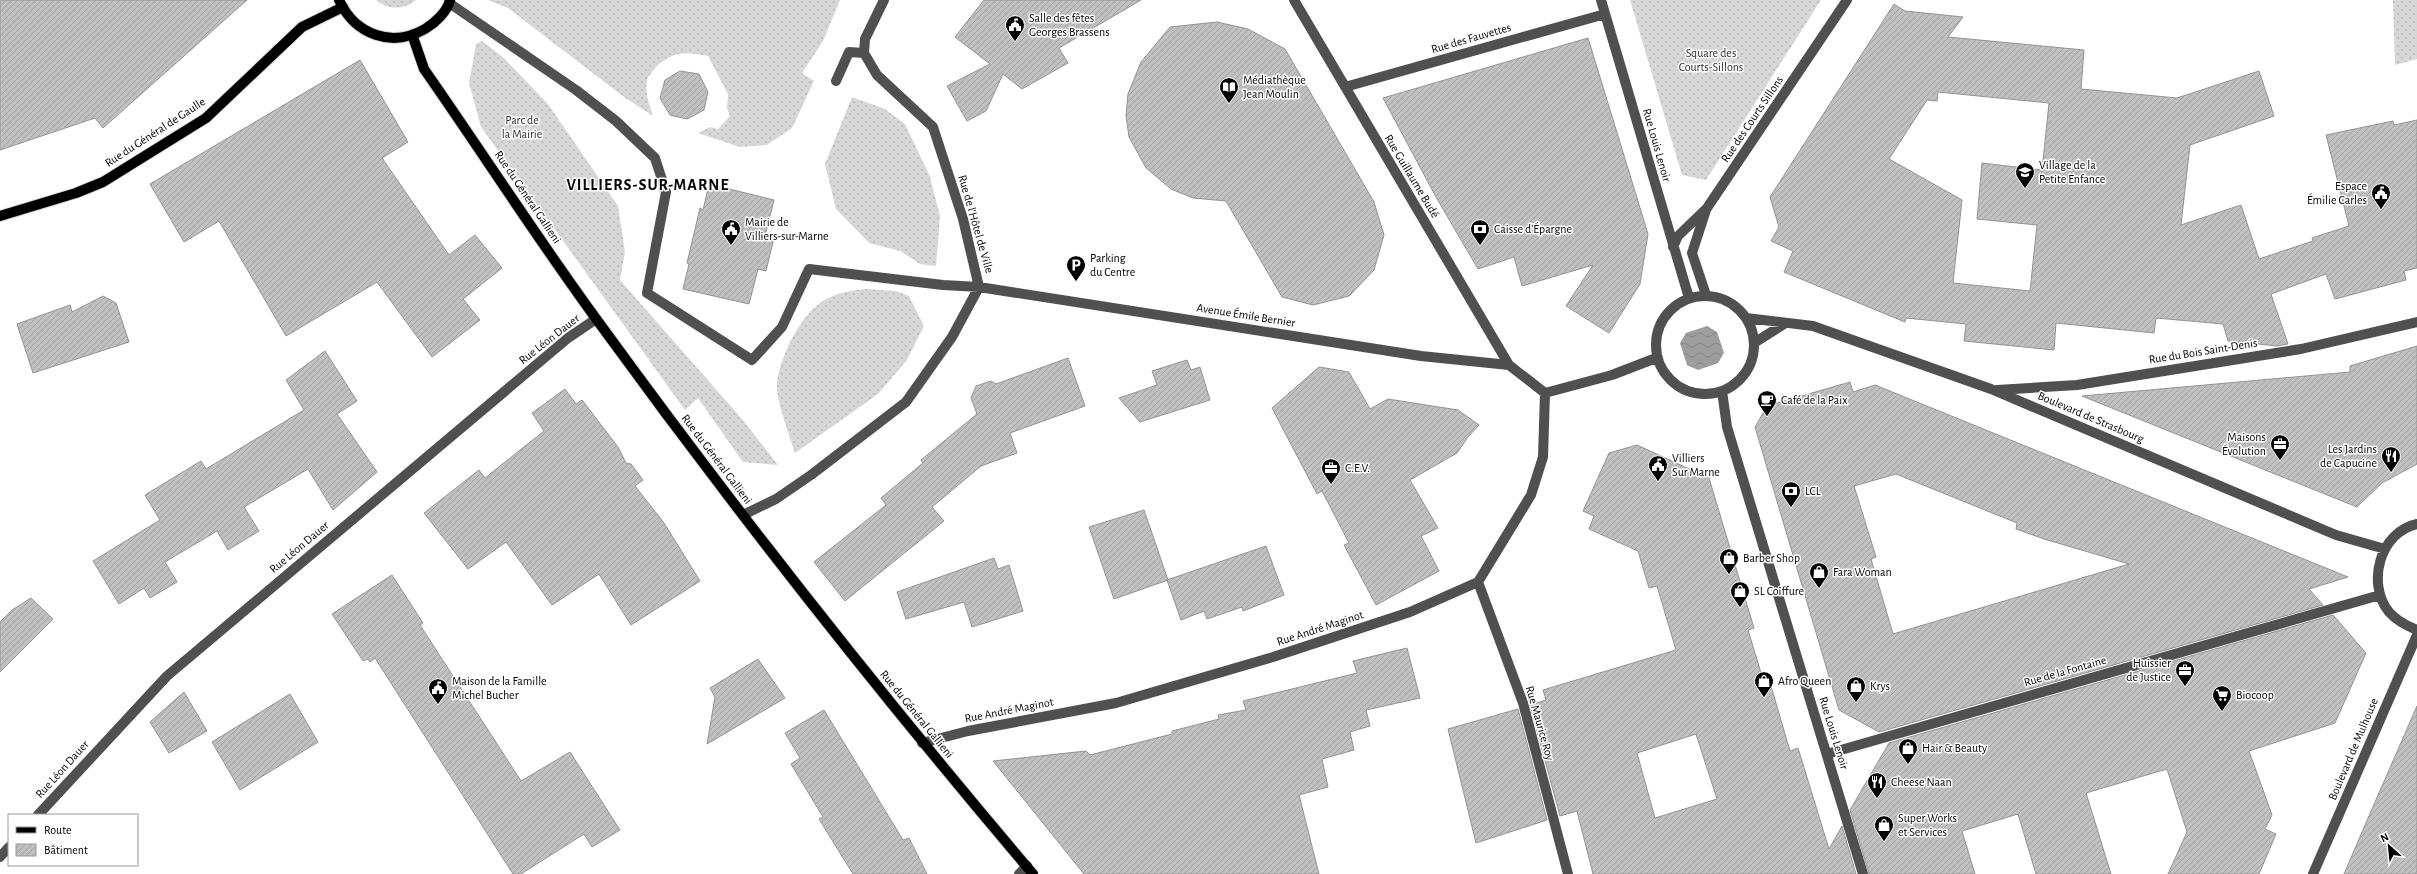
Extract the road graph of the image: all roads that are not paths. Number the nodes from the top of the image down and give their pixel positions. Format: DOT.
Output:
graph roads {
  1 [pos="884,0"];
  2 [pos="1294,0"];
  3 [pos="1601,0"];
  4 [pos="1847,0"];
  5 [pos="450,2"];
  6 [pos="341,4"];
  7 [pos="1605,14"];
  8 [pos="413,36"];
  9 [pos="864,53"];
  10 [pos="836,81"];
  11 [pos="1345,87"];
  12 [pos="1707,208"];
  13 [pos="0,216"];
  14 [pos="1673,247"];
  15 [pos="979,286"];
  16 [pos="1706,295"];
  17 [pos="1689,298"];
  18 [pos="1746,318"];
  19 [pos="596,319"];
  20 [pos="2417,322"];
  21 [pos="1784,324"];
  22 [pos="1754,343"];
  23 [pos="1656,358"];
  24 [pos="1509,365"];
  25 [pos="1992,390"];
  26 [pos="1722,391"];
  27 [pos="1545,393"];
  28 [pos="743,515"];
  29 [pos="2417,524"];
  30 [pos="2385,549"];
  31 [pos="1478,582"];
  32 [pos="2380,595"];
  33 [pos="2417,630"];
  34 [pos="2417,635"];
  35 [pos="922,742"];
  36 [pos="1827,754"];
  37 [pos="39,814"];
  38 [pos="8,848"];
  39 [pos="0,857"];
  40 [pos="1030,870"];
  41 [pos="1019,874"];
  42 [pos="1568,874"];
  43 [pos="1863,874"];
  44 [pos="2313,874"];
  1 -- 9 [label="street"];
  2 -- 11 [label="street, Rue Guillaume Budé"];
  3 -- 7 [label="street, Rue Louis Lenoir"];
  4 -- 12 [label="street, Rue des Courts Sillons"];
  5 -- 8 [label="main road"];
  5 -- 15 [label="street, Avenue Émile Bernier"];
  6 -- 8 [label="main road"];
  6 -- 13 [label="main road, Rue du Général de Gaulle"];
  7 -- 11 [label="street, Rue des Fauvettes"];
  7 -- 14 [label="street, Rue Louis Lenoir"];
  8 -- 19 [label="main road, Rue du Général Gallieni"];
  9 -- 10 [label="street"];
  9 -- 15 [label="street, Rue de l'Hôtel de Ville"];
  11 -- 24 [label="street, Rue Guillaume Budé"];
  12 -- 14 [label="street, Rue des Courts Sillons"];
  12 -- 16 [label="street"];
  14 -- 17 [label="street, Rue Louis Lenoir"];
  15 -- 24 [label="street, Avenue Émile Bernier"];
  15 -- 28 [label="street, Rue de l'Hôtel de Ville"];
  16 -- 17 [label="street"];
  16 -- 18 [label="street"];
  17 -- 23 [label="street"];
  18 -- 21 [label="street, Boulevard de Strasbourg"];
  18 -- 22 [label="street"];
  19 -- 28 [label="main road, Rue du Général Gallieni"];
  19 -- 37 [label="street, Rue Léon Dauer"];
  20 -- 25 [label="street, Rue du Bois Saint-Denis"];
  21 -- 22 [label="street"];
  21 -- 25 [label="street, Boulevard de Strasbourg"];
  22 -- 26 [label="street"];
  23 -- 26 [label="street"];
  23 -- 27 [label="street"];
  24 -- 27 [label="street"];
  25 -- 30 [label="street, Boulevard de Strasbourg"];
  26 -- 36 [label="street, Rue Louis Lenoir"];
  27 -- 31 [label="street"];
  28 -- 35 [label="main road, Rue du Général Gallieni"];
  29 -- 30 [label="street"];
  30 -- 32 [label="street"];
  31 -- 35 [label="street, Rue André Maginot"];
  31 -- 42 [label="street, Rue Maurice Roy"];
  32 -- 33 [label="street"];
  32 -- 36 [label="street, Rue de la Fontaine"];
  34 -- 44 [label="street, Boulevard de Mulhouse"];
  35 -- 40 [label="main road, Rue du Général Gallieni"];
  36 -- 43 [label="street, Rue Louis Lenoir"];
  38 -- 39 [label="street"];
  40 -- 41 [label="street"];
}
